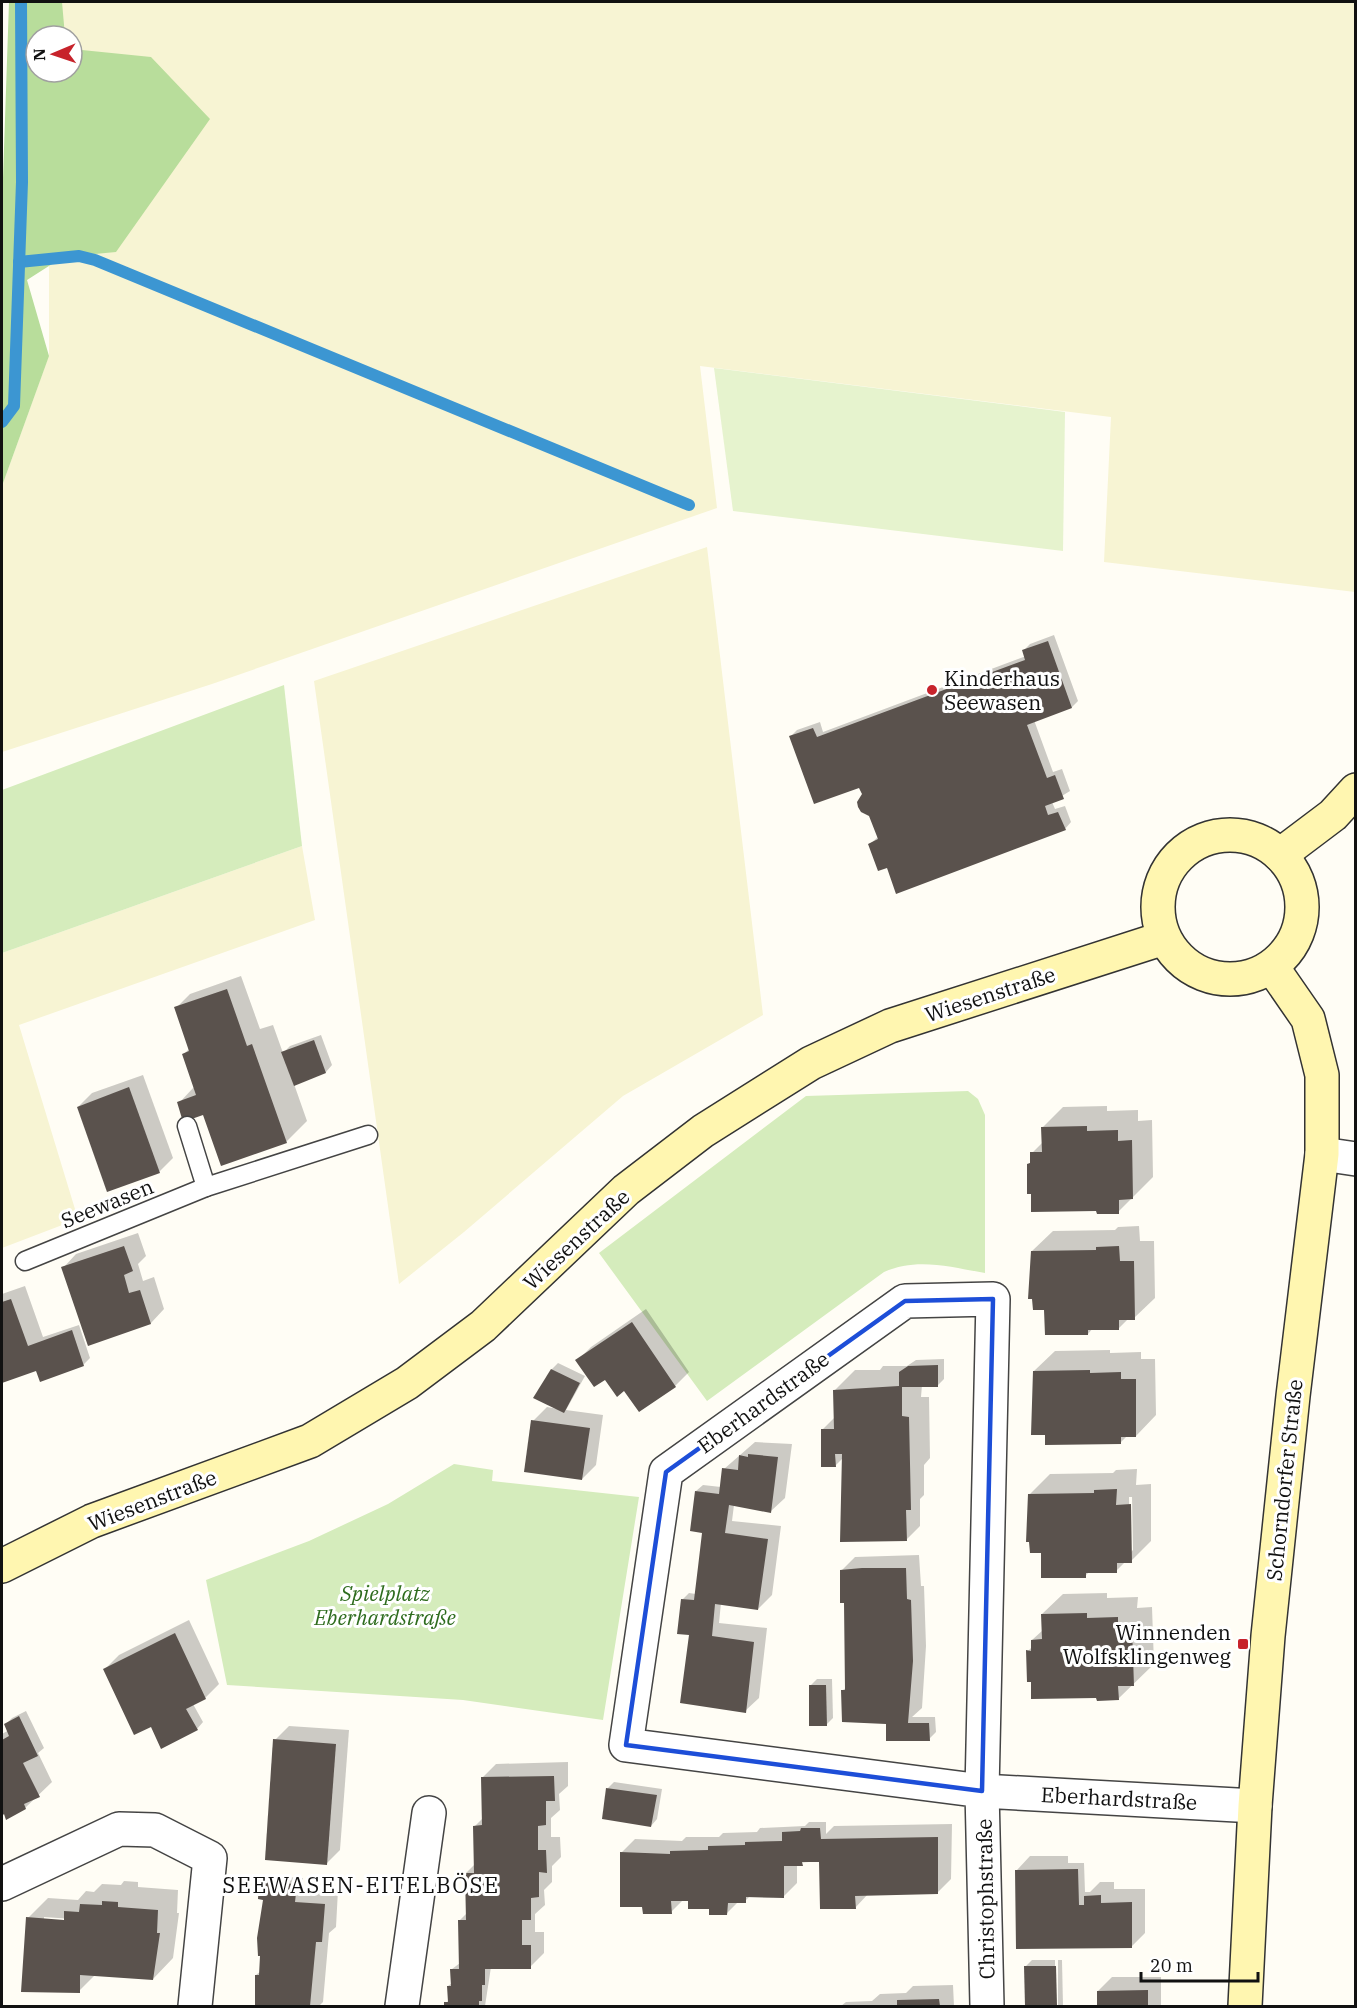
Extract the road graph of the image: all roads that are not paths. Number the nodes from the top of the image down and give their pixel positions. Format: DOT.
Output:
graph roads {
  1 [pos="1356,790"];
  2 [pos="1280,855"];
  3 [pos="1164,938"];
  4 [pos="1272,967"];
  5 [pos="187,1126"];
  6 [pos="368,1136"];
  7 [pos="1322,1154"];
  8 [pos="1356,1159"];
  9 [pos="206,1187"];
  10 [pos="25,1261"];
  11 [pos="2,1566"];
  12 [pos="982,1791"];
  13 [pos="1255,1806"];
  14 [pos="429,1813"];
  15 [pos="2,1884"];
  16 [pos="195,2007"];
  17 [pos="402,2007"];
  18 [pos="987,2007"];
  19 [pos="1245,2007"];
  1 -- 2 [label="street"];
  2 -- 3 [label="street"];
  2 -- 4 [label="street"];
  3 -- 4 [label="street"];
  3 -- 11 [label="street, Wiesenstraße"];
  4 -- 7 [label="street, Schorndorfer Straße"];
  5 -- 9 [label="lane"];
  6 -- 9 [label="lane, Seewasen"];
  7 -- 8 [label="street"];
  7 -- 13 [label="street, Schorndorfer Straße"];
  9 -- 10 [label="lane, Seewasen"];
  12 -- 12 [label="street, Eberhardstraße"];
  12 -- 13 [label="street, Eberhardstraße"];
  12 -- 18 [label="street, Christophstraße"];
  13 -- 19 [label="street, Schorndorfer Straße"];
  14 -- 17 [label="street"];
  15 -- 16 [label="street"];
}
